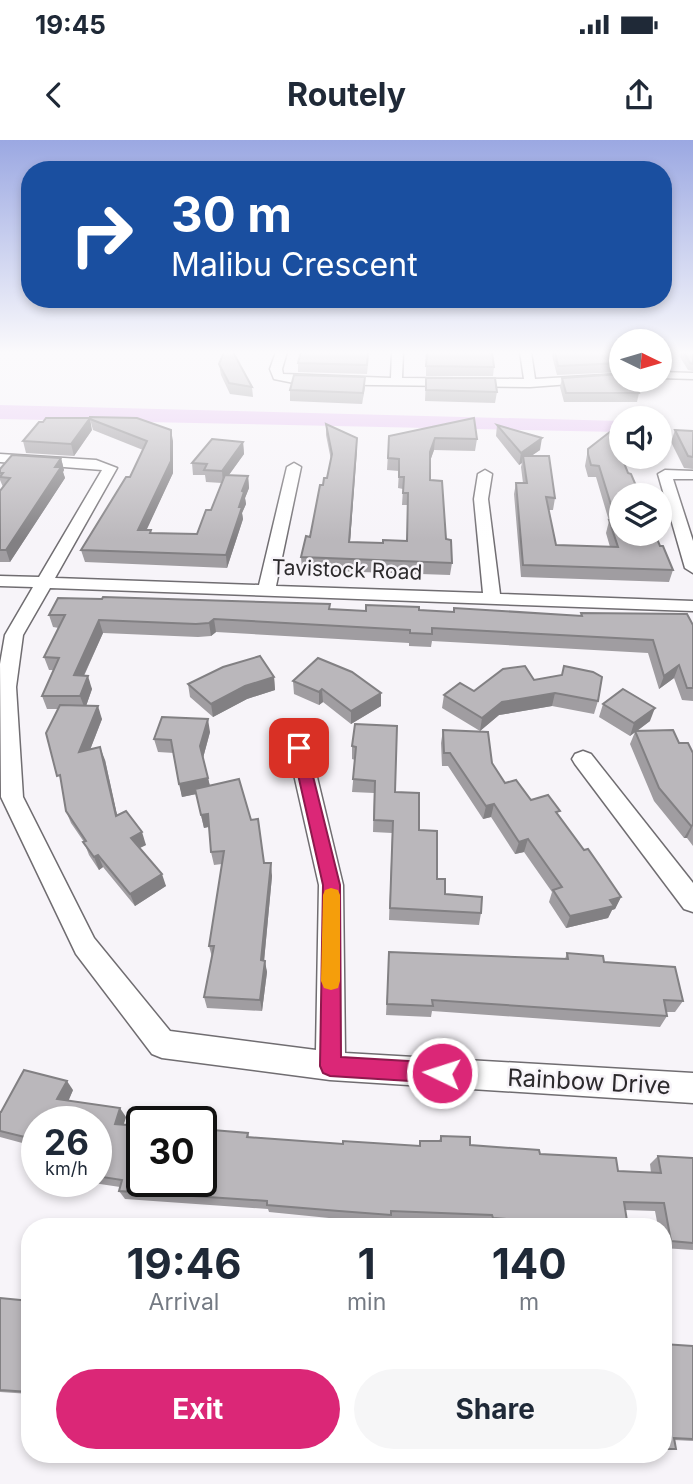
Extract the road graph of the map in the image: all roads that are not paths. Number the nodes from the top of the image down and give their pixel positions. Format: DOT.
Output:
graph roads {
  1 [pos="0,458"];
  2 [pos="294,467"];
  3 [pos="485,474"];
  4 [pos="693,475"];
  5 [pos="692,566"];
  6 [pos="46,581"];
  7 [pos="0,582"];
  8 [pos="267,589"];
  9 [pos="492,599"];
  10 [pos="693,606"];
  11 [pos="299,748"];
  12 [pos="583,759"];
  13 [pos="693,902"];
  14 [pos="330,1066"];
  15 [pos="693,1088"];
  1 -- 6 [label="street"];
  2 -- 8 [label="street"];
  3 -- 9 [label="street"];
  4 -- 5 [label="street"];
  6 -- 7 [label="street, Tavistock Road"];
  6 -- 8 [label="street, Tavistock Road"];
  6 -- 14 [label="street, Rainbow Drive"];
  8 -- 9 [label="street, Tavistock Road"];
  9 -- 10 [label="street, Tavistock Road"];
  11 -- 14 [label="street"];
  12 -- 13 [label="street"];
  14 -- 15 [label="street, Rainbow Drive"];
}
